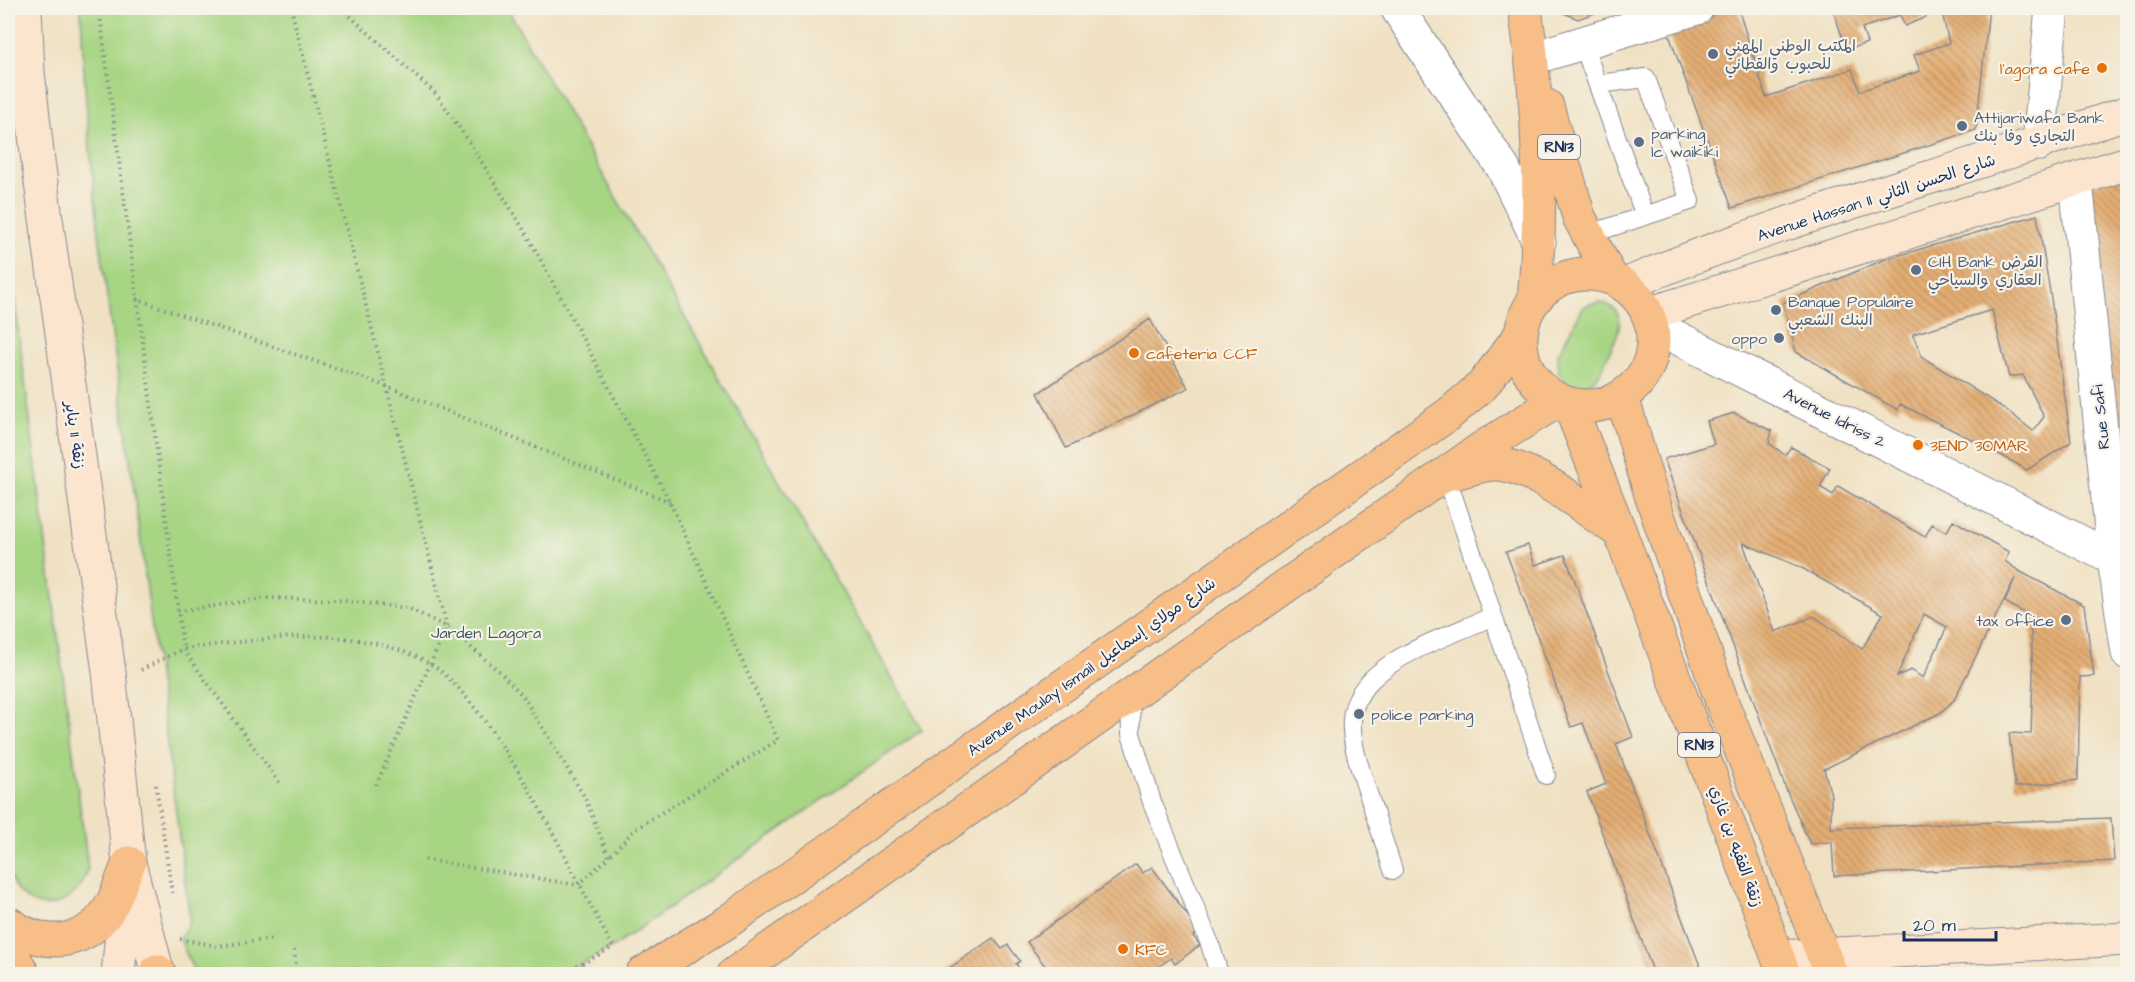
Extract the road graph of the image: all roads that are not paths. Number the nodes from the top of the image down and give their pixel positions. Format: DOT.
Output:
graph roads {
  1 [pos="25,8"];
  2 [pos="1397,8"];
  3 [pos="1525,8"];
  4 [pos="1697,8"];
  5 [pos="2052,8"];
  6 [pos="1583,44"];
  7 [pos="1533,58"];
  8 [pos="1598,84"];
  9 [pos="2127,112"];
  10 [pos="2039,144"];
  11 [pos="2127,163"];
  12 [pos="2076,181"];
  13 [pos="1645,216"];
  14 [pos="1587,235"];
  15 [pos="1539,242"];
  16 [pos="1618,281"];
  17 [pos="1534,300"];
  18 [pos="1650,319"];
  19 [pos="1521,334"];
  20 [pos="1622,396"];
  21 [pos="1564,402"];
  22 [pos="1446,475"];
  23 [pos="1616,524"];
  24 [pos="2114,559"];
  25 [pos="1493,616"];
  26 [pos="2127,653"];
  27 [pos="1130,698"];
  28 [pos="1546,775"];
  29 [pos="129,863"];
  30 [pos="1393,870"];
  31 [pos="8,923"];
  32 [pos="2127,939"];
  33 [pos="8,946"];
  34 [pos="1828,964"];
  35 [pos="1781,966"];
  36 [pos="158,973"];
  37 [pos="23,975"];
  38 [pos="118,975"];
  39 [pos="642,975"];
  40 [pos="734,975"];
  41 [pos="1219,975"];
  1 -- 29 [label="main road, زنقة 11 يناير"];
  2 -- 15 [label="street"];
  3 -- 7 [label="main road, RN13"];
  4 -- 6 [label="street"];
  5 -- 10 [label="street"];
  6 -- 7 [label="street"];
  6 -- 8 [label="lane"];
  7 -- 14 [label="main road, RN13"];
  7 -- 15 [label="main road, RN13"];
  8 -- 13 [label="lane"];
  8 -- 13 [label="lane"];
  9 -- 10 [label="main road, Avenue Hassan II شارع الحسن الثاني"];
  10 -- 16 [label="main road, Avenue Hassan II شارع الحسن الثاني"];
  11 -- 12 [label="main road"];
  12 -- 18 [label="main road"];
  12 -- 24 [label="street, Rue Safi"];
  13 -- 14 [label="lane"];
  14 -- 16 [label="main road, RN13"];
  15 -- 17 [label="main road, RN13"];
  16 -- 17 [label="main road, RN13"];
  16 -- 18 [label="main road, RN13"];
  17 -- 19 [label="main road, RN13"];
  18 -- 20 [label="main road"];
  18 -- 24 [label="street, Avenue Idriss 2"];
  19 -- 21 [label="main road, RN13"];
  19 -- 39 [label="main road, Avenue Moulay Ismail شارع مولاي إسماعيل"];
  20 -- 21 [label="main road"];
  20 -- 34 [label="main road, RN13"];
  21 -- 22 [label="main road"];
  21 -- 23 [label="main road, RN13"];
  22 -- 23 [label="main road"];
  22 -- 25 [label="lane"];
  22 -- 27 [label="main road"];
  23 -- 35 [label="main road, زنقة الفقيه بن غازي / RN13"];
  24 -- 26 [label="street, Rue Safi"];
  25 -- 28 [label="lane"];
  25 -- 30 [label="lane"];
  27 -- 40 [label="main road"];
  27 -- 41 [label="lane"];
  29 -- 31 [label="main road"];
  29 -- 36 [label="main road"];
  29 -- 38 [label="main road"];
  32 -- 34 [label="main road"];
  33 -- 37 [label="main road"];
  34 -- 35 [label="main road"];
}
